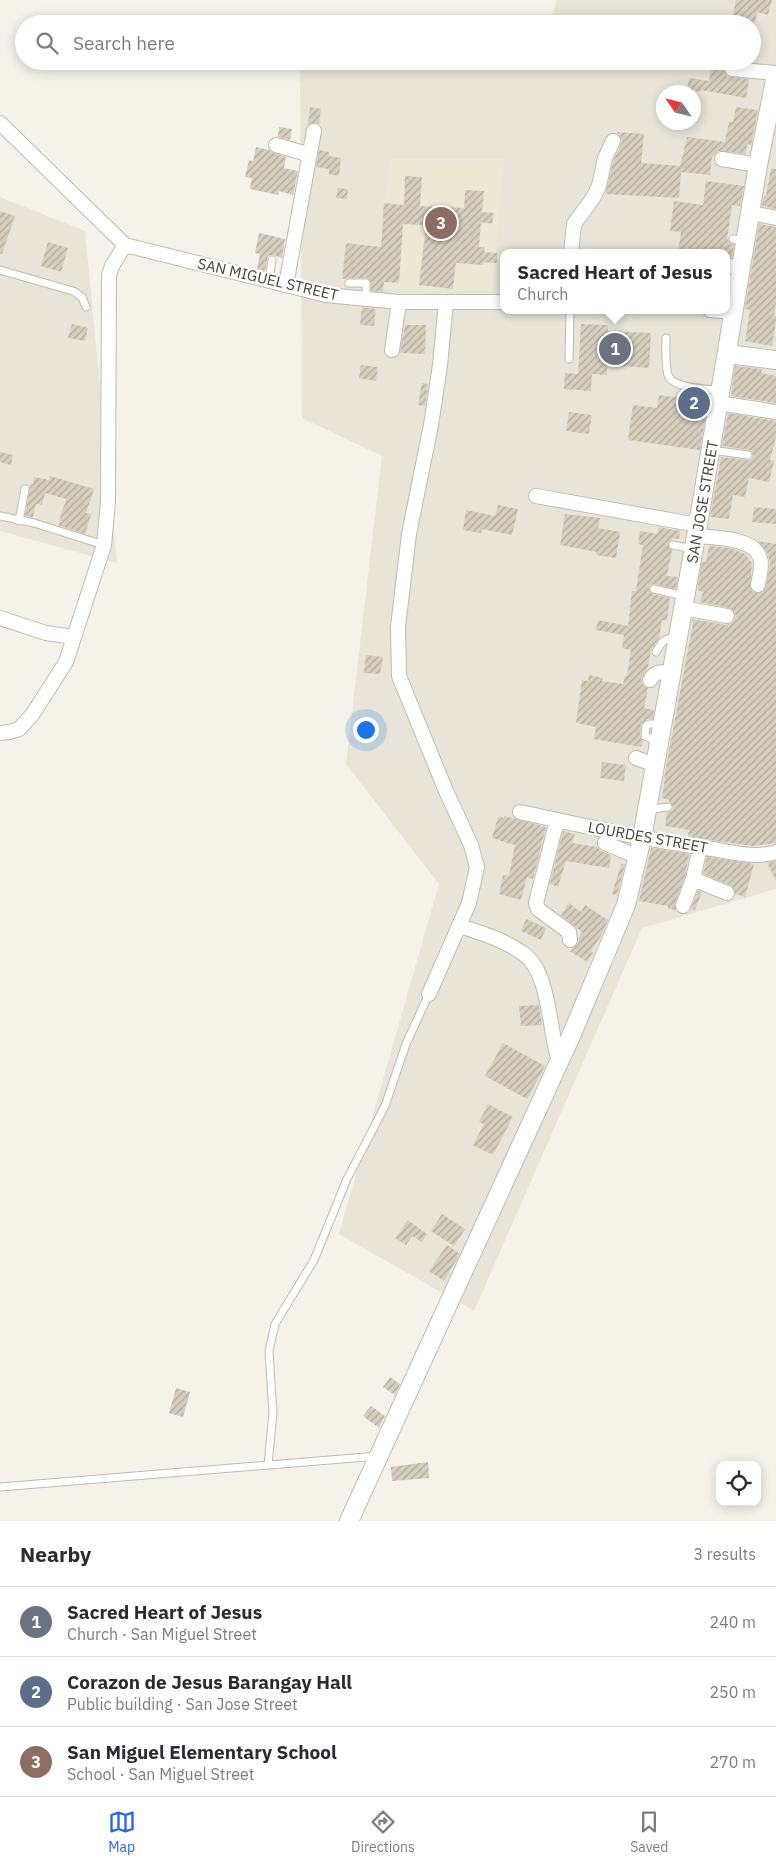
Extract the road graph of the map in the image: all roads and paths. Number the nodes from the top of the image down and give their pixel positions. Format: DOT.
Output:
graph roads {
  1 [pos="741,70"];
  2 [pos="776,74"];
  3 [pos="0,124"];
  4 [pos="314,131"];
  5 [pos="613,141"];
  6 [pos="276,145"];
  7 [pos="309,158"];
  8 [pos="722,159"];
  9 [pos="758,165"];
  10 [pos="751,212"];
  11 [pos="776,218"];
  12 [pos="125,245"];
  13 [pos="572,249"];
  14 [pos="272,260"];
  15 [pos="734,267"];
  16 [pos="0,270"];
  17 [pos="269,281"];
  18 [pos="350,283"];
  19 [pos="286,285"];
  20 [pos="366,299"];
  21 [pos="398,302"];
  22 [pos="446,302"];
  23 [pos="500,302"];
  24 [pos="86,306"];
  25 [pos="730,312"];
  26 [pos="734,312"];
  27 [pos="570,314"];
  28 [pos="666,338"];
  29 [pos="392,350"];
  30 [pos="727,354"];
  31 [pos="569,359"];
  32 [pos="776,360"];
  33 [pos="719,396"];
  34 [pos="776,412"];
  35 [pos="710,450"];
  36 [pos="748,455"];
  37 [pos="25,489"];
  38 [pos="536,496"];
  39 [pos="0,516"];
  40 [pos="19,521"];
  41 [pos="696,536"];
  42 [pos="104,545"];
  43 [pos="673,545"];
  44 [pos="758,585"];
  45 [pos="654,589"];
  46 [pos="684,602"];
  47 [pos="727,616"];
  48 [pos="0,618"];
  49 [pos="74,637"];
  50 [pos="678,638"];
  51 [pos="656,652"];
  52 [pos="671,672"];
  53 [pos="650,680"];
  54 [pos="0,733"];
  55 [pos="636,758"];
  56 [pos="655,765"];
  57 [pos="668,807"];
  58 [pos="647,810"];
  59 [pos="520,812"];
  60 [pos="557,820"];
  61 [pos="642,838"];
  62 [pos="605,843"];
  63 [pos="700,847"];
  64 [pos="776,852"];
  65 [pos="638,857"];
  66 [pos="693,879"];
  67 [pos="727,894"];
  68 [pos="683,906"];
  69 [pos="460,926"];
  70 [pos="570,940"];
  71 [pos="429,994"];
  72 [pos="559,1062"];
  73 [pos="379,1456"];
  74 [pos="268,1465"];
  75 [pos="0,1487"];
  76 [pos="349,1521"];
  1 -- 2 [label="street"];
  2 -- 9 [label="street, SAN JOSE STREET"];
  3 -- 12 [label="street"];
  4 -- 7 [label="street"];
  5 -- 13 [label="street"];
  6 -- 7 [label="street"];
  7 -- 19 [label="street"];
  8 -- 9 [label="street"];
  9 -- 10 [label="street, SAN JOSE STREET"];
  10 -- 11 [label="street"];
  10 -- 15 [label="street, SAN JOSE STREET"];
  12 -- 17 [label="street, SAN MIGUEL STREET"];
  12 -- 42 [label="street"];
  14 -- 17 [label="lane"];
  15 -- 26 [label="street, SAN JOSE STREET"];
  16 -- 24 [label="lane"];
  17 -- 19 [label="street, SAN MIGUEL STREET"];
  18 -- 20 [label="lane"];
  19 -- 20 [label="street, SAN MIGUEL STREET"];
  20 -- 21 [label="street, SAN MIGUEL STREET"];
  21 -- 22 [label="street, SAN MIGUEL STREET"];
  21 -- 29 [label="street"];
  22 -- 23 [label="street, SAN MIGUEL STREET"];
  22 -- 69 [label="street"];
  25 -- 26 [label="street"];
  26 -- 30 [label="street, SAN JOSE STREET"];
  27 -- 31 [label="lane"];
  28 -- 33 [label="lane"];
  30 -- 32 [label="street"];
  30 -- 33 [label="street, SAN JOSE STREET"];
  33 -- 34 [label="street"];
  33 -- 35 [label="street, SAN JOSE STREET"];
  35 -- 36 [label="lane"];
  35 -- 41 [label="street, SAN JOSE STREET"];
  37 -- 40 [label="lane"];
  38 -- 41 [label="street"];
  39 -- 40 [label="lane"];
  40 -- 42 [label="lane"];
  41 -- 43 [label="lane"];
  41 -- 44 [label="street"];
  41 -- 46 [label="street, SAN JOSE STREET"];
  42 -- 49 [label="street"];
  45 -- 46 [label="lane"];
  46 -- 47 [label="street"];
  46 -- 50 [label="street, SAN JOSE STREET"];
  48 -- 49 [label="street"];
  49 -- 54 [label="street"];
  50 -- 51 [label="lane"];
  50 -- 52 [label="street, SAN JOSE STREET"];
  52 -- 53 [label="street"];
  52 -- 56 [label="street, SAN JOSE STREET"];
  55 -- 56 [label="street"];
  56 -- 58 [label="street, SAN JOSE STREET"];
  57 -- 58 [label="lane"];
  58 -- 61 [label="street, SAN JOSE STREET"];
  59 -- 60 [label="street, LOURDES STREET"];
  60 -- 61 [label="street, LOURDES STREET"];
  60 -- 70 [label="street"];
  61 -- 63 [label="street, LOURDES STREET"];
  61 -- 65 [label="street, SAN JOSE STREET"];
  62 -- 65 [label="street"];
  63 -- 64 [label="street, LOURDES STREET"];
  63 -- 66 [label="street"];
  65 -- 72 [label="street, SAN JOSE STREET"];
  66 -- 67 [label="street"];
  66 -- 68 [label="street"];
  69 -- 71 [label="street"];
  69 -- 72 [label="street"];
  71 -- 74 [label="lane"];
  72 -- 73 [label="street, SAN JOSE STREET"];
  73 -- 74 [label="lane"];
  73 -- 76 [label="street, SAN JOSE STREET"];
  74 -- 75 [label="lane"];
}
